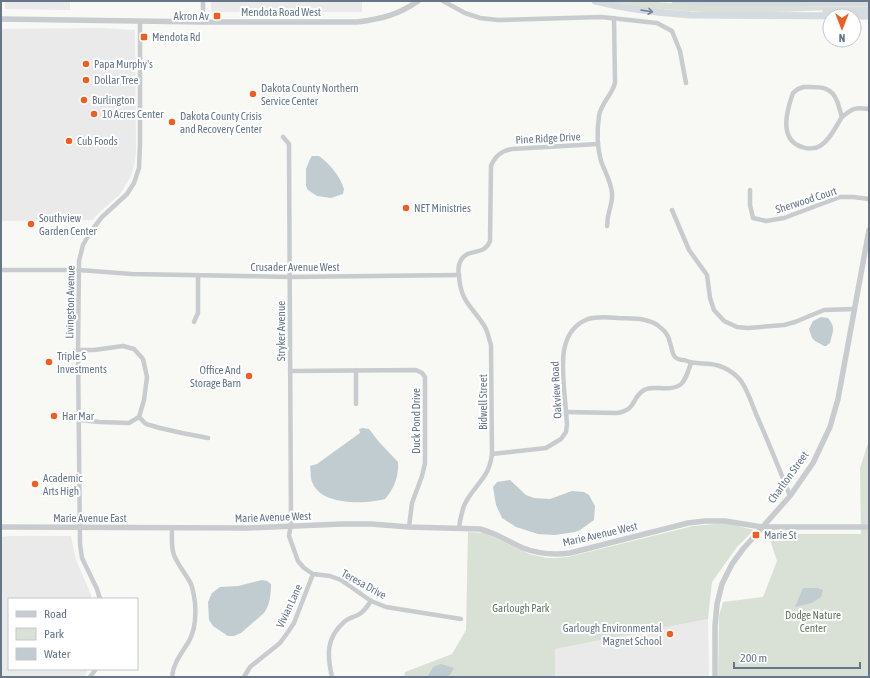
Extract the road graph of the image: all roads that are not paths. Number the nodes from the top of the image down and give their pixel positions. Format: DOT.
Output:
graph roads {
  1 [pos="203,1"];
  2 [pos="418,1"];
  3 [pos="443,1"];
  4 [pos="595,1"];
  5 [pos="675,1"];
  6 [pos="751,2"];
  7 [pos="869,3"];
  8 [pos="869,10"];
  9 [pos="768,15"];
  10 [pos="869,16"];
  11 [pos="614,18"];
  12 [pos="1,19"];
  13 [pos="140,22"];
  14 [pos="203,22"];
  15 [pos="686,83"];
  16 [pos="869,109"];
  17 [pos="842,116"];
  18 [pos="283,137"];
  19 [pos="598,144"];
  20 [pos="750,190"];
  21 [pos="869,199"];
  22 [pos="672,210"];
  23 [pos="607,226"];
  24 [pos="869,230"];
  25 [pos="1,270"];
  26 [pos="79,270"];
  27 [pos="198,275"];
  28 [pos="459,275"];
  29 [pos="290,277"];
  30 [pos="854,309"];
  31 [pos="194,322"];
  32 [pos="78,350"];
  33 [pos="691,363"];
  34 [pos="290,370"];
  35 [pos="356,370"];
  36 [pos="356,404"];
  37 [pos="566,412"];
  38 [pos="139,417"];
  39 [pos="79,420"];
  40 [pos="208,438"];
  41 [pos="492,454"];
  42 [pos="790,496"];
  43 [pos="291,526"];
  44 [pos="409,527"];
  45 [pos="762,527"];
  46 [pos="1,528"];
  47 [pos="79,528"];
  48 [pos="172,528"];
  49 [pos="459,528"];
  50 [pos="869,528"];
  51 [pos="313,574"];
  52 [pos="100,598"];
  53 [pos="371,601"];
  54 [pos="461,618"];
  55 [pos="172,677"];
  56 [pos="244,677"];
  57 [pos="332,677"];
  58 [pos="715,677"];
  1 -- 14 [label="street"];
  2 -- 14 [label="street, Mendota Road West"];
  3 -- 11 [label="street"];
  4 -- 9 [label="highway, one-way"];
  5 -- 6 [label="highway"];
  6 -- 7 [label="highway"];
  8 -- 9 [label="highway"];
  9 -- 10 [label="highway"];
  11 -- 15 [label="street"];
  11 -- 19 [label="street"];
  12 -- 13 [label="street, Mendota Road West"];
  13 -- 14 [label="street, Mendota Road West"];
  13 -- 26 [label="street, Livingston Avenue"];
  16 -- 17 [label="street"];
  17 -- 17 [label="street"];
  18 -- 29 [label="street, Stryker Avenue"];
  19 -- 23 [label="street"];
  19 -- 28 [label="street, Pine Ridge Drive"];
  20 -- 21 [label="street, Sherwood Court"];
  22 -- 30 [label="street"];
  24 -- 30 [label="street, Charlton Street"];
  25 -- 26 [label="street, Crusader Avenue West"];
  26 -- 27 [label="street, Crusader Avenue West"];
  26 -- 32 [label="street, Livingston Avenue"];
  27 -- 29 [label="street, Crusader Avenue West"];
  27 -- 31 [label="street"];
  28 -- 29 [label="street, Crusader Avenue West"];
  28 -- 41 [label="street, Bidwell Street"];
  29 -- 34 [label="street, Stryker Avenue"];
  30 -- 42 [label="street, Charlton Street"];
  32 -- 38 [label="street"];
  32 -- 39 [label="street, Livingston Avenue"];
  33 -- 37 [label="street"];
  33 -- 37 [label="street, Oakview Road"];
  33 -- 42 [label="street, Oakview Road"];
  34 -- 35 [label="street, Duck Pond Drive"];
  34 -- 43 [label="street, Stryker Avenue"];
  35 -- 36 [label="street"];
  35 -- 44 [label="street, Duck Pond Drive"];
  37 -- 41 [label="street, Oakview Road"];
  38 -- 39 [label="street"];
  38 -- 40 [label="street"];
  39 -- 47 [label="street, Livingston Avenue"];
  41 -- 49 [label="street, Bidwell Street"];
  42 -- 45 [label="street, Charlton Street"];
  43 -- 44 [label="street, Marie Avenue West"];
  43 -- 48 [label="street, Marie Avenue West"];
  43 -- 51 [label="street"];
  44 -- 49 [label="street, Marie Avenue West"];
  45 -- 49 [label="street, Marie Avenue West"];
  45 -- 50 [label="street, Marie Avenue West"];
  45 -- 58 [label="street, Charlton Street"];
  46 -- 47 [label="street, Marie Avenue East"];
  47 -- 48 [label="street, Marie Avenue East"];
  47 -- 52 [label="street, Livingston Avenue"];
  48 -- 55 [label="street"];
  51 -- 53 [label="street, Teresa Drive"];
  51 -- 56 [label="street, Vivian Lane"];
  53 -- 54 [label="street, Teresa Drive"];
  53 -- 57 [label="street"];
}
